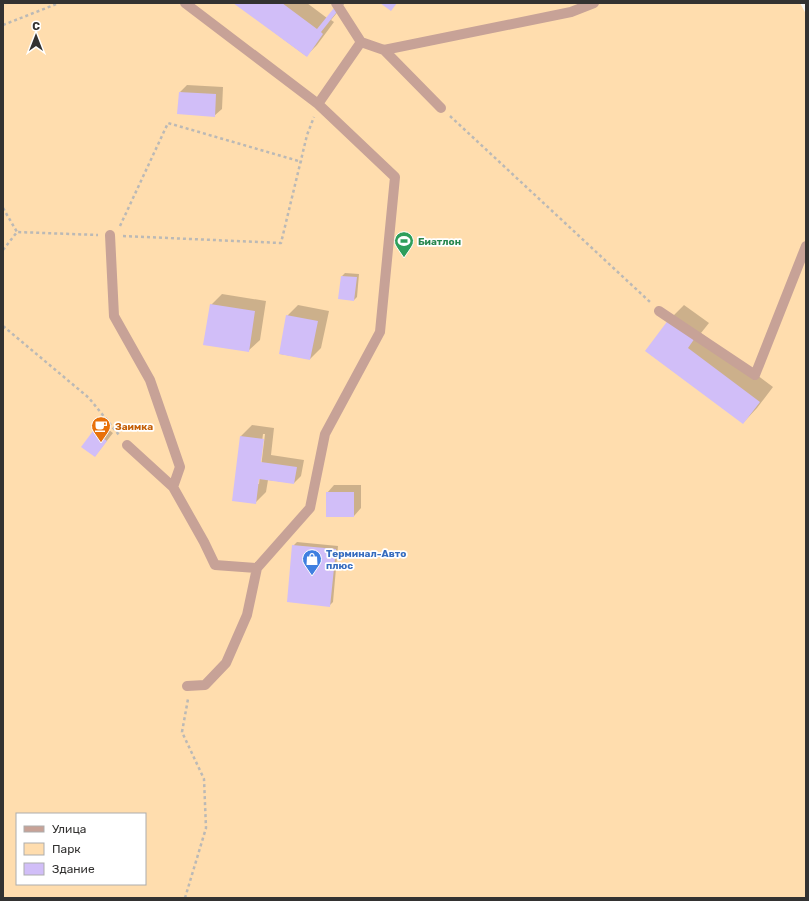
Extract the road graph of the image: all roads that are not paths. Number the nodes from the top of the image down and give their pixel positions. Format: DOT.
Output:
graph roads {
  1 [pos="185,3"];
  2 [pos="336,3"];
  3 [pos="594,3"];
  4 [pos="361,42"];
  5 [pos="384,50"];
  6 [pos="318,104"];
  7 [pos="441,108"];
  8 [pos="113,236"];
  9 [pos="806,246"];
  10 [pos="659,311"];
  11 [pos="127,445"];
  12 [pos="173,487"];
  13 [pos="257,568"];
  14 [pos="188,686"];
  1 -- 6 [label="street"];
  2 -- 4 [label="street"];
  3 -- 5 [label="street"];
  4 -- 5 [label="street"];
  4 -- 6 [label="street"];
  5 -- 7 [label="street"];
  6 -- 13 [label="street"];
  8 -- 12 [label="street"];
  9 -- 10 [label="street"];
  11 -- 12 [label="street"];
  12 -- 13 [label="street"];
  13 -- 14 [label="street"];
}
